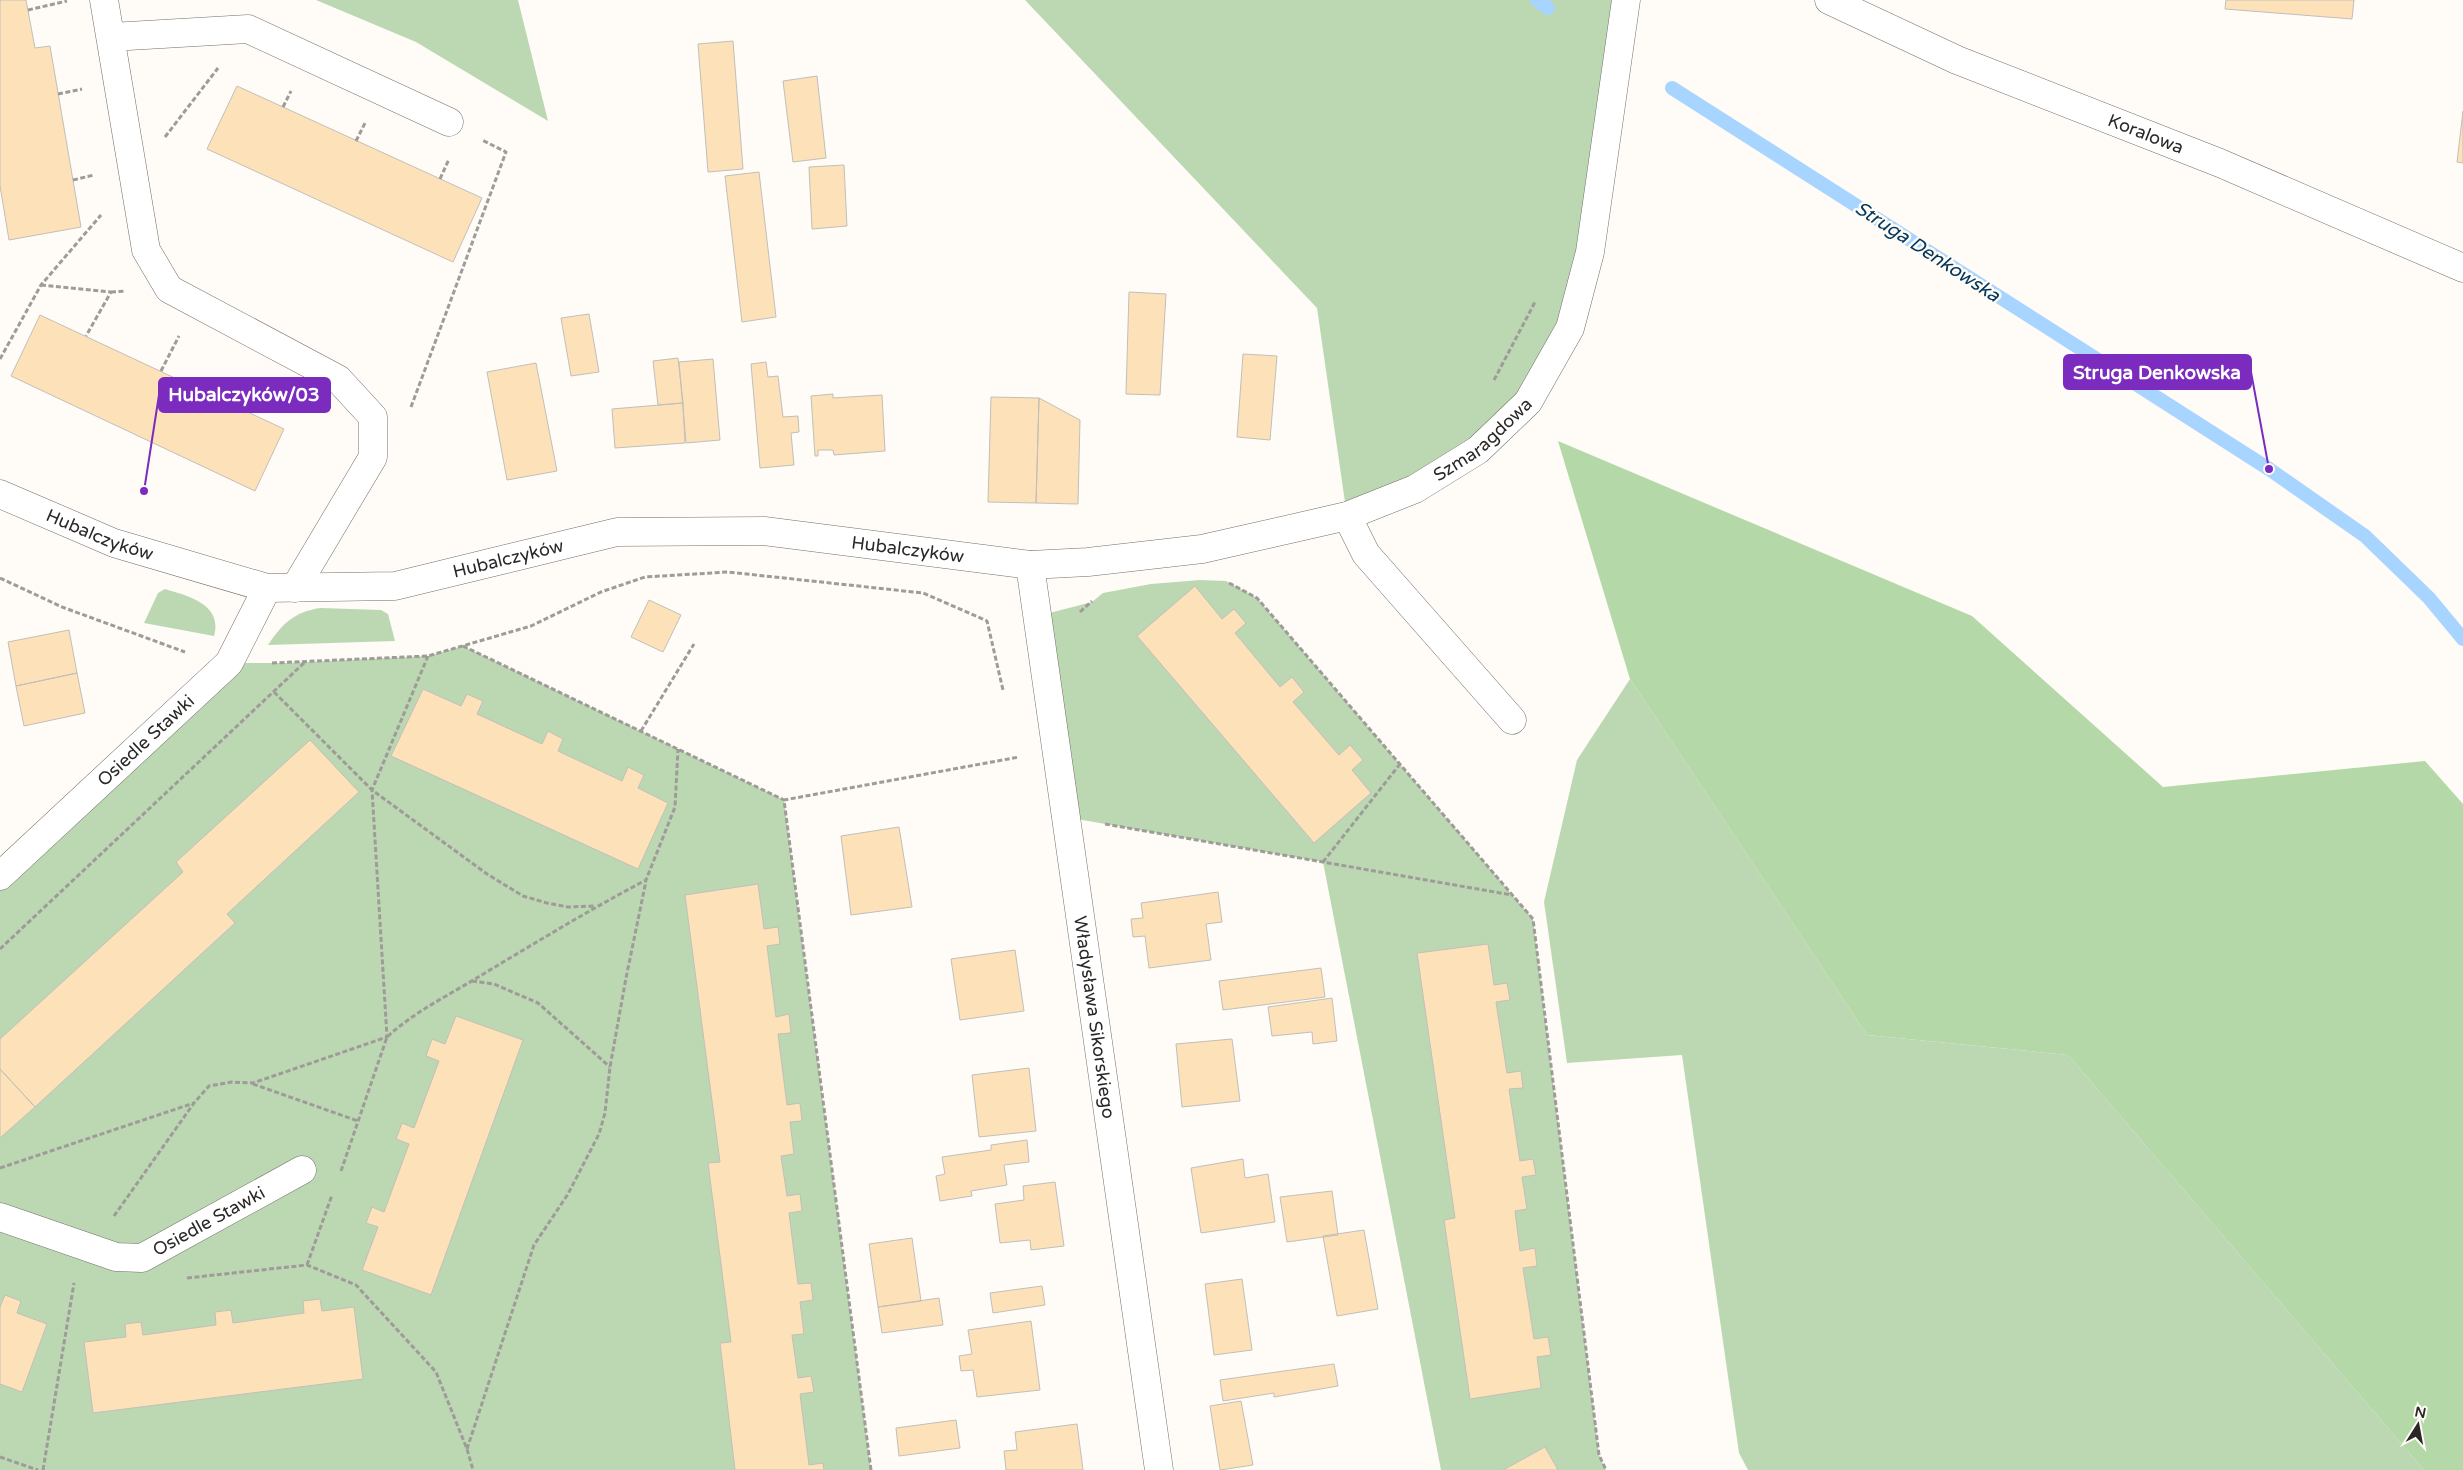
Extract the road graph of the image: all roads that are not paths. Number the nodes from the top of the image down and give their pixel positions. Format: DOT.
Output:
graph roads {
  1 [pos="104,0"];
  2 [pos="1829,0"];
  3 [pos="1626,2"];
  4 [pos="111,37"];
  5 [pos="449,122"];
  6 [pos="2463,268"];
  7 [pos="0,494"];
  8 [pos="1347,516"];
  9 [pos="1030,565"];
  10 [pos="267,588"];
  11 [pos="295,588"];
  12 [pos="1512,720"];
  13 [pos="0,876"];
  14 [pos="302,1170"];
  15 [pos="0,1217"];
  16 [pos="1159,1470"];
  1 -- 4 [label="street"];
  2 -- 6 [label="street, Koralowa"];
  3 -- 8 [label="street, Szmaragdowa"];
  4 -- 5 [label="street"];
  4 -- 11 [label="street"];
  7 -- 10 [label="street, Hubalczyków"];
  8 -- 9 [label="street, Szmaragdowa"];
  8 -- 12 [label="street"];
  9 -- 11 [label="street, Hubalczyków"];
  9 -- 16 [label="street, Władysława Sikorskiego"];
  10 -- 11 [label="street, Hubalczyków"];
  10 -- 13 [label="street, Osiedle Stawki"];
  14 -- 15 [label="street, Osiedle Stawki"];
}
